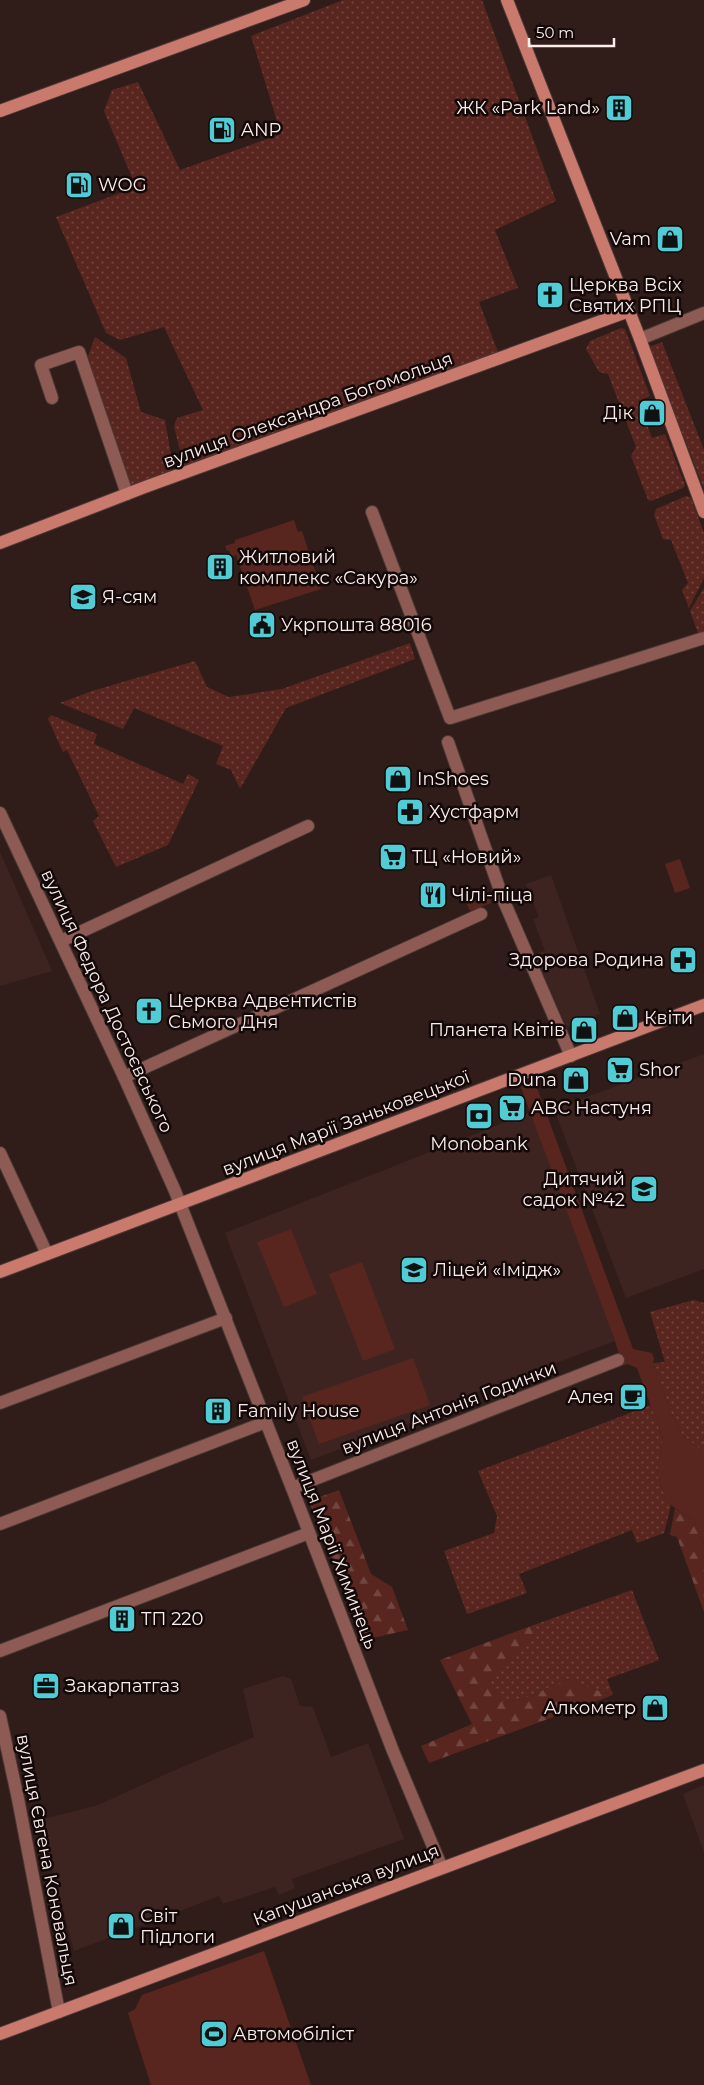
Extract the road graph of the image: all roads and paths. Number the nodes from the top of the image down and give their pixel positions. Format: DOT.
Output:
graph roads {
  1 [pos="304,0"];
  2 [pos="507,0"];
  3 [pos="288,3"];
  4 [pos="0,111"];
  5 [pos="629,311"];
  6 [pos="704,313"];
  7 [pos="640,338"];
  8 [pos="52,398"];
  9 [pos="127,494"];
  10 [pos="372,512"];
  11 [pos="704,512"];
  12 [pos="0,543"];
  13 [pos="704,638"];
  14 [pos="448,742"];
  15 [pos="0,813"];
  16 [pos="308,826"];
  17 [pos="480,914"];
  18 [pos="61,940"];
  19 [pos="704,1005"];
  20 [pos="571,1056"];
  21 [pos="124,1077"];
  22 [pos="0,1153"];
  23 [pos="180,1204"];
  24 [pos="48,1254"];
  25 [pos="0,1272"];
  26 [pos="226,1318"];
  27 [pos="618,1360"];
  28 [pos="0,1403"];
  29 [pos="266,1422"];
  30 [pos="292,1488"];
  31 [pos="0,1524"];
  32 [pos="309,1533"];
  33 [pos="0,1651"];
  34 [pos="0,1716"];
  35 [pos="704,1770"];
  36 [pos="442,1868"];
  37 [pos="59,2012"];
  38 [pos="0,2034"];
  1 -- 3 [label="street"];
  2 -- 5 [label="street"];
  3 -- 4 [label="street"];
  5 -- 7 [label="street"];
  5 -- 9 [label="street, вулиця Олександра Богомольця"];
  6 -- 7 [label="street"];
  7 -- 11 [label="street"];
  8 -- 9 [label="street"];
  9 -- 12 [label="street, вулиця Олександра Богомольця"];
  10 -- 13 [label="street"];
  14 -- 20 [label="street"];
  15 -- 18 [label="street, вулиця Федора Достоєвського"];
  16 -- 18 [label="street"];
  17 -- 21 [label="street"];
  18 -- 21 [label="street, вулиця Федора Достоєвського"];
  19 -- 20 [label="street, вулиця Марії Заньковецької"];
  20 -- 23 [label="street, вулиця Марії Заньковецької"];
  21 -- 23 [label="street, вулиця Федора Достоєвського"];
  22 -- 24 [label="street"];
  23 -- 24 [label="street, вулиця Марії Заньковецької"];
  23 -- 26 [label="street, вулиця Марії Химинець"];
  24 -- 25 [label="street, вулиця Марії Заньковецької"];
  26 -- 28 [label="street"];
  26 -- 29 [label="street, вулиця Марії Химинець"];
  27 -- 30 [label="street, вулиця Антонія Годинки"];
  29 -- 30 [label="street, вулиця Марії Химинець"];
  29 -- 31 [label="street"];
  30 -- 32 [label="street, вулиця Марії Химинець"];
  32 -- 33 [label="street"];
  32 -- 36 [label="street, вулиця Марії Химинець"];
  34 -- 37 [label="street, вулиця Євгена Коновальця"];
  35 -- 36 [label="street, Капушанська вулиця"];
  36 -- 37 [label="street, Капушанська вулиця"];
  37 -- 38 [label="street, Капушанська вулиця"];
}
